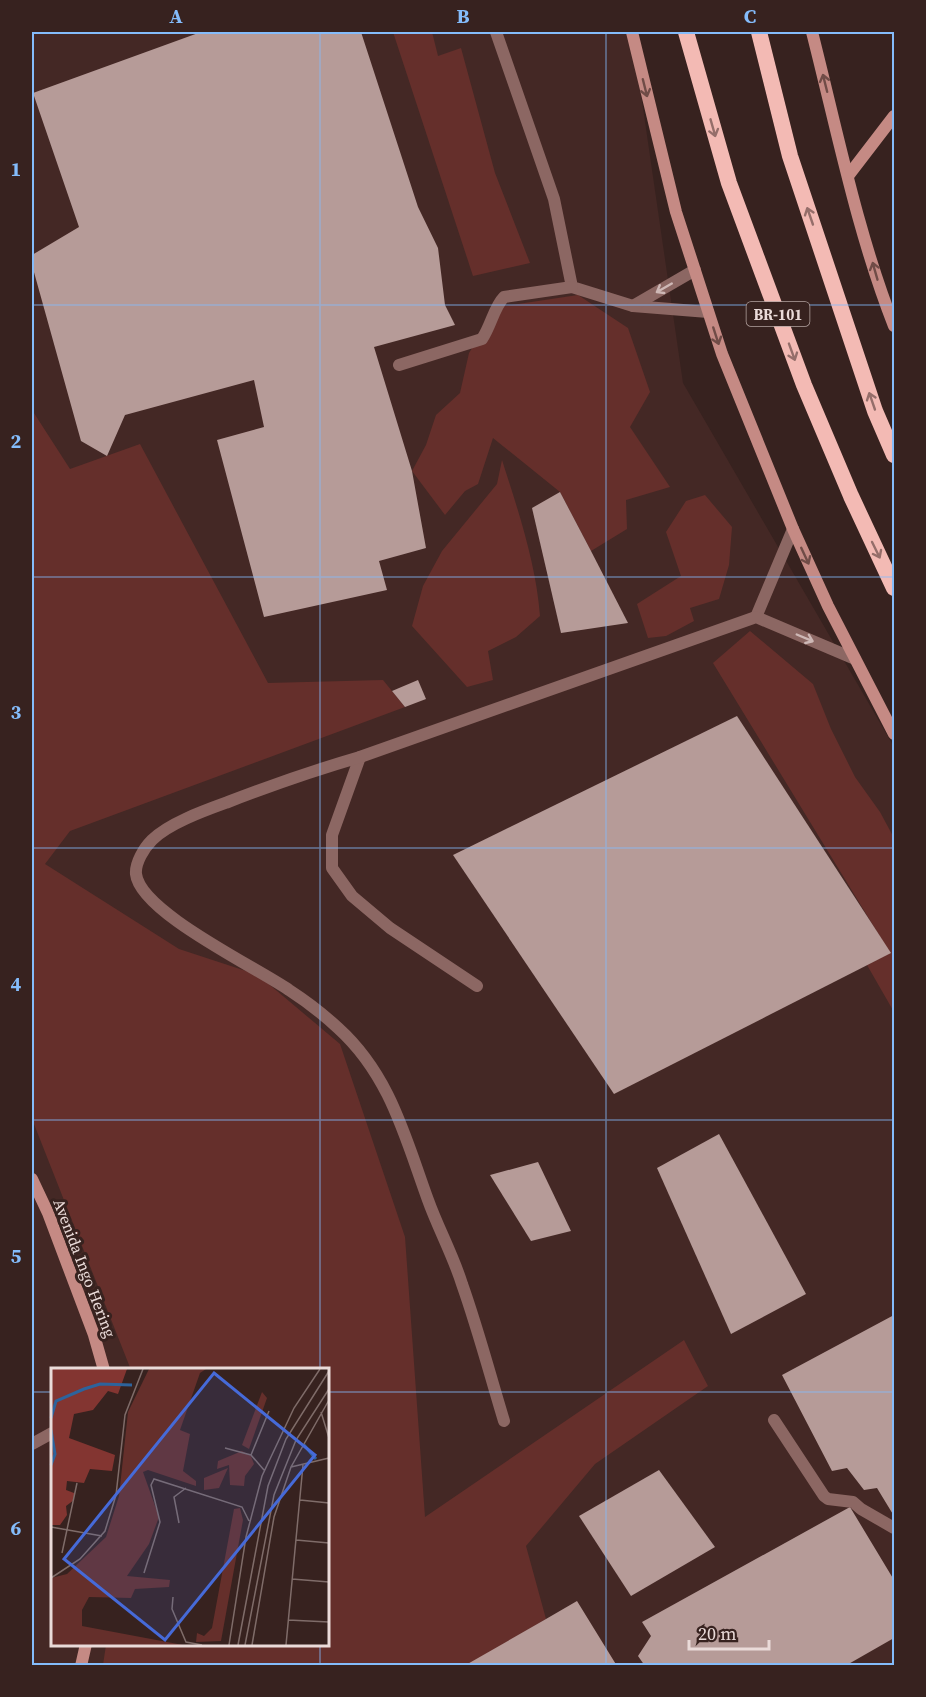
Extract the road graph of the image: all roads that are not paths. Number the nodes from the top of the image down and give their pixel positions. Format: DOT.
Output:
graph roads {
  1 [pos="495,32"];
  2 [pos="632,32"];
  3 [pos="686,32"];
  4 [pos="759,32"];
  5 [pos="812,32"];
  6 [pos="894,117"];
  7 [pos="848,176"];
  8 [pos="695,270"];
  9 [pos="572,287"];
  10 [pos="633,306"];
  11 [pos="708,312"];
  12 [pos="894,326"];
  13 [pos="399,365"];
  14 [pos="894,455"];
  15 [pos="793,529"];
  16 [pos="894,588"];
  17 [pos="756,617"];
  18 [pos="855,659"];
  19 [pos="894,734"];
  20 [pos="360,758"];
  21 [pos="477,986"];
  22 [pos="32,1179"];
  23 [pos="103,1368"];
  24 [pos="774,1420"];
  25 [pos="504,1421"];
  26 [pos="51,1434"];
  27 [pos="32,1444"];
  28 [pos="894,1528"];
  29 [pos="86,1646"];
  30 [pos="81,1665"];
  1 -- 9 [label="lane"];
  2 -- 8 [label="main road, one-way"];
  3 -- 16 [label="highway, BR-101, one-way"];
  14 -- 4 [label="highway, one-way"];
  7 -- 5 [label="main road, one-way"];
  6 -- 7 [label="main road"];
  12 -- 7 [label="main road, one-way"];
  8 -- 10 [label="lane, one-way"];
  8 -- 11 [label="main road"];
  9 -- 10 [label="lane"];
  9 -- 13 [label="lane"];
  10 -- 11 [label="lane"];
  11 -- 15 [label="main road, one-way"];
  15 -- 17 [label="lane"];
  15 -- 18 [label="main road, one-way"];
  17 -- 18 [label="lane, one-way"];
  17 -- 20 [label="lane"];
  18 -- 19 [label="main road"];
  20 -- 21 [label="lane"];
  20 -- 25 [label="lane"];
  22 -- 23 [label="main road, Avenida Ingo Hering"];
  24 -- 28 [label="lane"];
  26 -- 27 [label="lane"];
  29 -- 30 [label="main road"];
}
